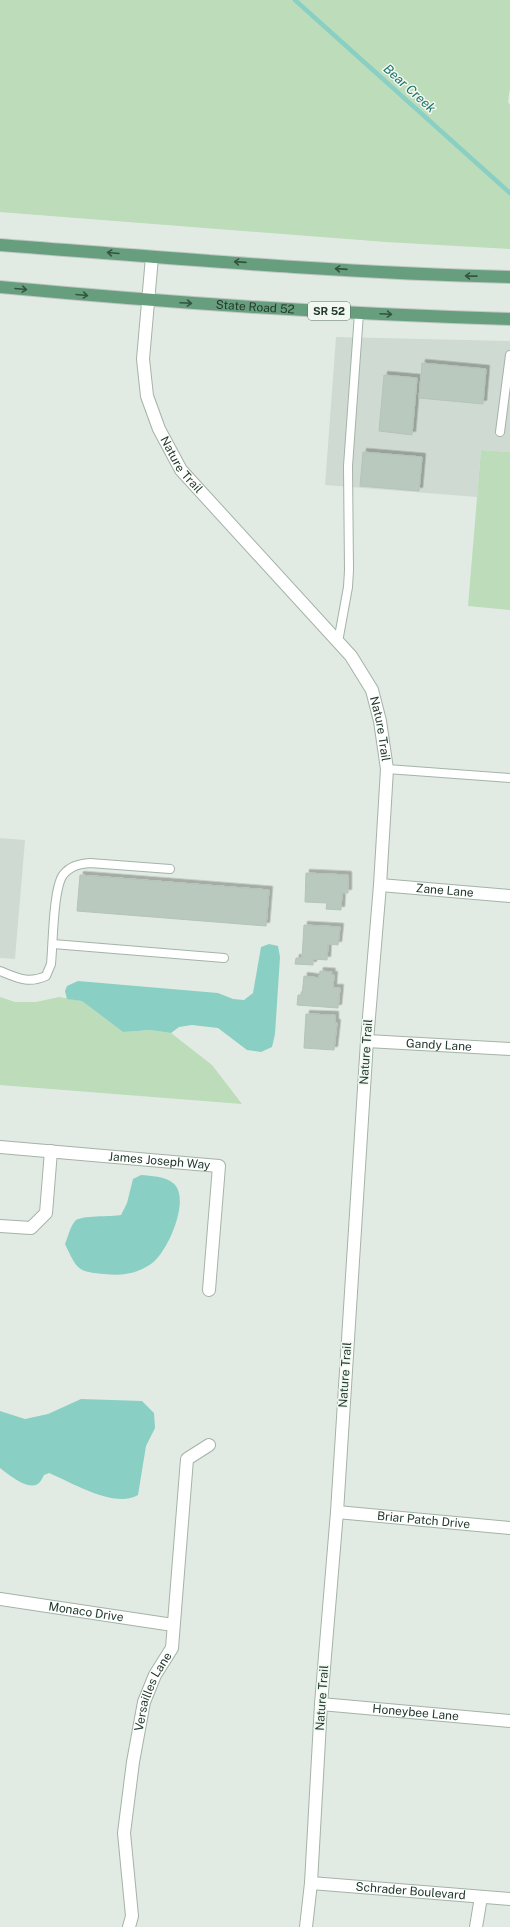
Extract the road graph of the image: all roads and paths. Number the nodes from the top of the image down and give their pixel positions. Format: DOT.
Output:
graph roads {
  1 [pos="0,245"];
  2 [pos="152,256"];
  3 [pos="510,277"];
  4 [pos="0,287"];
  5 [pos="148,301"];
  6 [pos="359,313"];
  7 [pos="510,319"];
  8 [pos="510,355"];
  9 [pos="500,432"];
  10 [pos="338,642"];
  11 [pos="387,769"];
  12 [pos="510,778"];
  13 [pos="170,869"];
  14 [pos="380,885"];
  15 [pos="510,896"];
  16 [pos="53,944"];
  17 [pos="224,958"];
  18 [pos="0,971"];
  19 [pos="367,1040"];
  20 [pos="510,1049"];
  21 [pos="0,1147"];
  22 [pos="51,1151"];
  23 [pos="0,1226"];
  24 [pos="209,1290"];
  25 [pos="209,1445"];
  26 [pos="337,1512"];
  27 [pos="510,1528"];
  28 [pos="0,1598"];
  29 [pos="173,1625"];
  30 [pos="321,1704"];
  31 [pos="510,1721"];
  32 [pos="312,1883"];
  33 [pos="481,1897"];
  34 [pos="510,1899"];
  35 [pos="129,1927"];
  36 [pos="306,1927"];
  37 [pos="476,1927"];
  2 -- 1 [label="main road, one-way"];
  3 -- 2 [label="main road, one-way"];
  2 -- 5 [label="street, Nature Trail"];
  4 -- 5 [label="main road, State Road 52 / SR 52, one-way"];
  5 -- 6 [label="main road, State Road 52 / SR 52, one-way"];
  5 -- 10 [label="street, Nature Trail"];
  6 -- 7 [label="main road, State Road 52 / SR 52, one-way"];
  6 -- 10 [label="lane"];
  8 -- 9 [label="lane"];
  10 -- 11 [label="street, Nature Trail"];
  11 -- 12 [label="lane"];
  11 -- 14 [label="street, Nature Trail"];
  13 -- 16 [label="lane"];
  14 -- 15 [label="street, Zane Lane"];
  14 -- 19 [label="street, Nature Trail"];
  16 -- 17 [label="lane"];
  16 -- 18 [label="lane"];
  19 -- 20 [label="street, Gandy Lane"];
  19 -- 26 [label="street, Nature Trail"];
  21 -- 22 [label="street, James Joseph Way"];
  22 -- 23 [label="street"];
  22 -- 24 [label="street, James Joseph Way"];
  25 -- 29 [label="street, Versailles Lane"];
  26 -- 27 [label="street, Briar Patch Drive"];
  26 -- 30 [label="street, Nature Trail"];
  28 -- 29 [label="street, Monaco Drive"];
  29 -- 35 [label="street, Versailles Lane"];
  30 -- 31 [label="street, Honeybee Lane"];
  30 -- 32 [label="street, Nature Trail"];
  32 -- 33 [label="street, Schrader Boulevard"];
  32 -- 36 [label="street, Nature Trail"];
  33 -- 34 [label="street, Schrader Boulevard"];
  33 -- 37 [label="street"];
}
